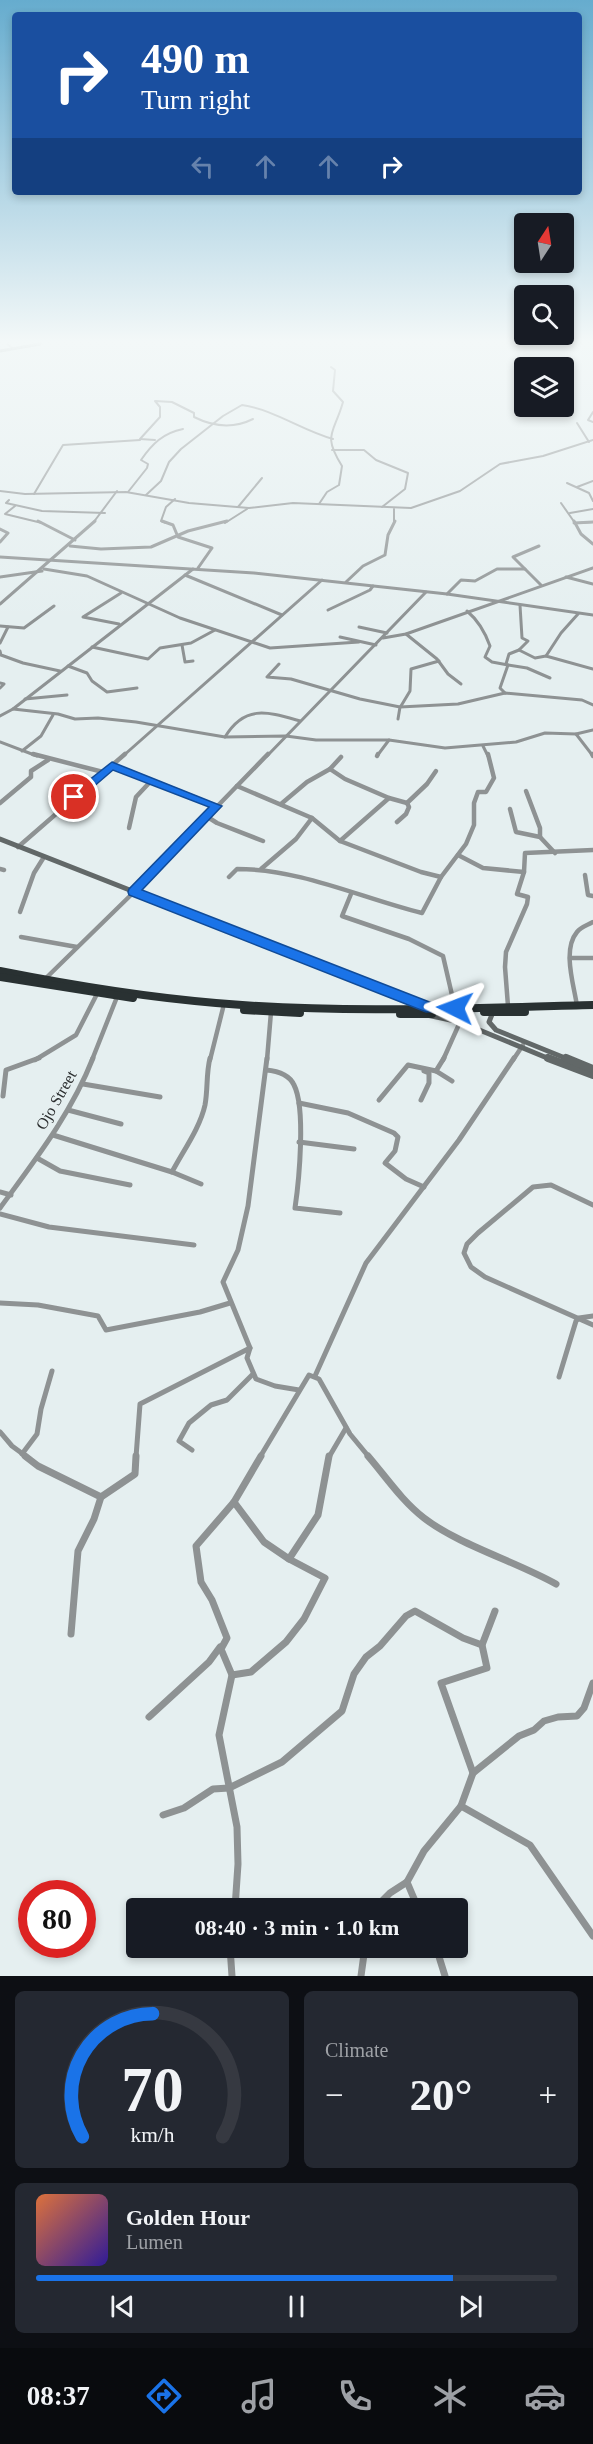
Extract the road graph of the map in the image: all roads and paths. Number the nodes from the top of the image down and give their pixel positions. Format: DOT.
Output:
graph roads {
  1 [pos="143,436"];
  2 [pos="162,436"];
  3 [pos="197,436"];
  4 [pos="322,436"];
  5 [pos="331,436"];
  6 [pos="333,439"];
  7 [pos="140,440"];
  8 [pos="155,440"];
  9 [pos="591,441"];
  10 [pos="332,450"];
  11 [pos="262,478"];
  12 [pos="593,481"];
  13 [pos="567,483"];
  14 [pos="577,487"];
  15 [pos="0,491"];
  16 [pos="117,491"];
  17 [pos="128,492"];
  18 [pos="34,494"];
  19 [pos="146,495"];
  20 [pos="9,500"];
  21 [pos="175,500"];
  22 [pos="593,501"];
  23 [pos="561,503"];
  24 [pos="319,504"];
  25 [pos="15,506"];
  26 [pos="238,507"];
  27 [pos="249,508"];
  28 [pos="381,508"];
  29 [pos="593,508"];
  30 [pos="394,509"];
  31 [pos="105,513"];
  32 [pos="570,513"];
  33 [pos="593,522"];
  34 [pos="574,523"];
  35 [pos="0,529"];
  36 [pos="179,534"];
  37 [pos="75,540"];
  38 [pos="0,542"];
  39 [pos="593,544"];
  40 [pos="70,546"];
  41 [pos="539,546"];
  42 [pos="0,557"];
  43 [pos="53,561"];
  44 [pos="198,568"];
  45 [pos="593,568"];
  46 [pos="193,569"];
  47 [pos="525,569"];
  48 [pos="43,570"];
  49 [pos="185,575"];
  50 [pos="0,577"];
  51 [pos="566,577"];
  52 [pos="322,580"];
  53 [pos="346,582"];
  54 [pos="593,584"];
  55 [pos="541,585"];
  56 [pos="373,586"];
  57 [pos="426,592"];
  58 [pos="121,593"];
  59 [pos="447,594"];
  60 [pos="493,602"];
  61 [pos="146,603"];
  62 [pos="0,604"];
  63 [pos="54,606"];
  64 [pos="520,606"];
  65 [pos="328,610"];
  66 [pos="467,611"];
  67 [pos="578,614"];
  68 [pos="282,615"];
  69 [pos="593,615"];
  70 [pos="119,624"];
  71 [pos="0,626"];
  72 [pos="8,627"];
  73 [pos="359,627"];
  74 [pos="215,630"];
  75 [pos="387,633"];
  76 [pos="406,634"];
  77 [pos="340,637"];
  78 [pos="383,638"];
  79 [pos="252,641"];
  80 [pos="359,642"];
  81 [pos="0,643"];
  82 [pos="182,645"];
  83 [pos="376,645"];
  84 [pos="92,647"];
  85 [pos="519,650"];
  86 [pos="0,651"];
  87 [pos="546,656"];
  88 [pos="193,661"];
  89 [pos="439,661"];
  90 [pos="279,664"];
  91 [pos="507,664"];
  92 [pos="68,666"];
  93 [pos="593,669"];
  94 [pos="60,671"];
  95 [pos="550,678"];
  96 [pos="0,683"];
  97 [pos="461,684"];
  98 [pos="0,688"];
  99 [pos="137,688"];
  100 [pos="332,691"];
  101 [pos="505,693"];
  102 [pos="67,695"];
  103 [pos="25,699"];
  104 [pos="593,705"];
  105 [pos="401,706"];
  106 [pos="0,709"];
  107 [pos="13,709"];
  108 [pos="5,712"];
  109 [pos="53,715"];
  110 [pos="0,716"];
  111 [pos="398,719"];
  112 [pos="300,721"];
  113 [pos="159,726"];
  114 [pos="593,730"];
  115 [pos="576,734"];
  116 [pos="286,736"];
  117 [pos="225,737"];
  118 [pos="389,740"];
  119 [pos="0,742"];
  120 [pos="483,746"];
  121 [pos="22,750"];
  122 [pos="377,756"];
  123 [pos="593,756"];
  124 [pos="341,757"];
  125 [pos="51,759"];
  126 [pos="112,766"];
  127 [pos="330,769"];
  128 [pos="436,771"];
  129 [pos="104,772"];
  130 [pos="150,782"];
  131 [pos="237,786"];
  132 [pos="526,791"];
  133 [pos="389,798"];
  134 [pos="0,803"];
  135 [pos="406,803"];
  136 [pos="281,804"];
  137 [pos="216,806"];
  138 [pos="510,809"];
  139 [pos="206,816"];
  140 [pos="312,818"];
  141 [pos="397,822"];
  142 [pos="309,825"];
  143 [pos="319,825"];
  144 [pos="129,828"];
  145 [pos="540,837"];
  146 [pos="0,839"];
  147 [pos="263,841"];
  148 [pos="340,841"];
  149 [pos="18,847"];
  150 [pos="593,850"];
  151 [pos="555,853"];
  152 [pos="458,855"];
  153 [pos="44,857"];
  154 [pos="261,868"];
  155 [pos="524,872"];
  156 [pos="585,875"];
  157 [pos="229,877"];
  158 [pos="441,877"];
  159 [pos="134,892"];
  160 [pos="351,894"];
  161 [pos="593,896"];
  162 [pos="20,912"];
  163 [pos="593,921"];
  164 [pos="21,937"];
  165 [pos="77,947"];
  166 [pos="570,958"];
  167 [pos="593,958"];
  168 [pos="0,971"];
  169 [pos="0,977"];
  170 [pos="44,980"];
  171 [pos="96,994"];
  172 [pos="117,997"];
  173 [pos="593,1005"];
  174 [pos="508,1006"];
  175 [pos="577,1006"];
  176 [pos="223,1008"];
  177 [pos="431,1008"];
  178 [pos="455,1008"];
  179 [pos="593,1011"];
  180 [pos="271,1012"];
  181 [pos="493,1012"];
  182 [pos="420,1014"];
  183 [pos="460,1022"];
  184 [pos="493,1032"];
  185 [pos="524,1045"];
  186 [pos="419,1069"];
  187 [pos="593,1069"];
  188 [pos="266,1070"];
  189 [pos="435,1071"];
  190 [pos="593,1075"];
  191 [pos="452,1081"];
  192 [pos="83,1084"];
  193 [pos="3,1096"];
  194 [pos="160,1097"];
  195 [pos="379,1100"];
  196 [pos="421,1100"];
  197 [pos="299,1103"];
  198 [pos="68,1110"];
  199 [pos="121,1124"];
  200 [pos="53,1135"];
  201 [pos="299,1142"];
  202 [pos="354,1149"];
  203 [pos="36,1158"];
  204 [pos="172,1172"];
  205 [pos="201,1184"];
  206 [pos="130,1185"];
  207 [pos="424,1187"];
  208 [pos="0,1192"];
  209 [pos="11,1195"];
  210 [pos="593,1205"];
  211 [pos="0,1208"];
  212 [pos="340,1213"];
  213 [pos="0,1214"];
  214 [pos="194,1245"];
  215 [pos="230,1302"];
  216 [pos="0,1304"];
  217 [pos="593,1316"];
  218 [pos="579,1318"];
  219 [pos="593,1324"];
  220 [pos="250,1348"];
  221 [pos="52,1371"];
  222 [pos="253,1374"];
  223 [pos="315,1376"];
  224 [pos="558,1377"];
  225 [pos="298,1390"];
  226 [pos="346,1428"];
  227 [pos="0,1432"];
  228 [pos="192,1450"];
  229 [pos="22,1454"];
  230 [pos="101,1497"];
  231 [pos="234,1502"];
  232 [pos="290,1558"];
  233 [pos="556,1584"];
  234 [pos="495,1611"];
  235 [pos="71,1634"];
  236 [pos="227,1638"];
  237 [pos="482,1645"];
  238 [pos="232,1675"];
  239 [pos="593,1683"];
  240 [pos="149,1717"];
  241 [pos="473,1773"];
  242 [pos="229,1788"];
  243 [pos="461,1806"];
  244 [pos="163,1815"];
  245 [pos="407,1882"];
  246 [pos="236,1898"];
  247 [pos="385,1898"];
  248 [pos="414,1898"];
  249 [pos="593,1936"];
  250 [pos="231,1958"];
  251 [pos="363,1958"];
  252 [pos="439,1958"];
  253 [pos="232,1976"];
  254 [pos="361,1976"];
  255 [pos="445,1976"];
  1 -- 7 [label="street"];
  2 -- 8 [label="street"];
  3 -- 19 [label="street"];
  4 -- 6 [label="street"];
  5 -- 6 [label="street"];
  6 -- 10 [label="street"];
  7 -- 8 [label="street"];
  7 -- 18 [label="street"];
  8 -- 17 [label="street"];
  9 -- 30 [label="street"];
  10 -- 24 [label="street"];
  10 -- 28 [label="street"];
  11 -- 26 [label="street"];
  12 -- 14 [label="street"];
  13 -- 14 [label="street"];
  14 -- 22 [label="street"];
  15 -- 18 [label="street"];
  16 -- 17 [label="street"];
  16 -- 18 [label="street"];
  16 -- 31 [label="street"];
  17 -- 19 [label="street"];
  19 -- 21 [label="street"];
  20 -- 25 [label="street"];
  21 -- 26 [label="street"];
  21 -- 36 [label="street"];
  23 -- 32 [label="street"];
  24 -- 27 [label="street"];
  24 -- 28 [label="street"];
  25 -- 31 [label="street"];
  25 -- 37 [label="street"];
  26 -- 27 [label="street"];
  27 -- 36 [label="street"];
  28 -- 30 [label="street"];
  29 -- 32 [label="street"];
  30 -- 53 [label="street"];
  31 -- 37 [label="street"];
  32 -- 34 [label="street"];
  33 -- 34 [label="street"];
  34 -- 39 [label="street"];
  35 -- 38 [label="street"];
  36 -- 40 [label="street"];
  36 -- 44 [label="street"];
  37 -- 40 [label="street"];
  40 -- 43 [label="street"];
  41 -- 47 [label="street"];
  42 -- 43 [label="street"];
  43 -- 46 [label="street"];
  43 -- 48 [label="street"];
  44 -- 46 [label="street"];
  44 -- 52 [label="street"];
  45 -- 51 [label="street"];
  46 -- 49 [label="street"];
  47 -- 55 [label="street"];
  47 -- 59 [label="street"];
  48 -- 50 [label="street"];
  48 -- 58 [label="street"];
  48 -- 62 [label="street"];
  49 -- 61 [label="street"];
  49 -- 68 [label="street"];
  51 -- 54 [label="street"];
  51 -- 55 [label="street"];
  52 -- 53 [label="street"];
  52 -- 68 [label="street"];
  53 -- 56 [label="street"];
  55 -- 60 [label="street"];
  56 -- 57 [label="street"];
  56 -- 65 [label="street"];
  57 -- 59 [label="street"];
  57 -- 75 [label="street"];
  58 -- 61 [label="street"];
  58 -- 70 [label="street"];
  59 -- 60 [label="street"];
  60 -- 64 [label="street"];
  60 -- 66 [label="street"];
  61 -- 70 [label="street"];
  61 -- 74 [label="street"];
  63 -- 72 [label="street"];
  64 -- 67 [label="street"];
  64 -- 85 [label="street"];
  66 -- 76 [label="street"];
  66 -- 91 [label="street"];
  67 -- 69 [label="street"];
  67 -- 87 [label="street"];
  68 -- 79 [label="street"];
  70 -- 84 [label="street"];
  71 -- 72 [label="street"];
  72 -- 81 [label="street"];
  73 -- 75 [label="street"];
  74 -- 79 [label="street"];
  74 -- 82 [label="street"];
  75 -- 78 [label="street"];
  76 -- 78 [label="street"];
  76 -- 89 [label="street"];
  77 -- 80 [label="street"];
  78 -- 83 [label="street"];
  79 -- 80 [label="street"];
  79 -- 113 [label="street"];
  80 -- 83 [label="street"];
  82 -- 84 [label="street"];
  82 -- 88 [label="street"];
  83 -- 100 [label="street"];
  84 -- 92 [label="street"];
  85 -- 87 [label="street"];
  85 -- 91 [label="street"];
  86 -- 94 [label="street"];
  87 -- 93 [label="street"];
  89 -- 97 [label="street"];
  89 -- 105 [label="street"];
  90 -- 100 [label="street"];
  91 -- 95 [label="street"];
  91 -- 101 [label="street"];
  92 -- 94 [label="street"];
  92 -- 99 [label="street"];
  94 -- 103 [label="street"];
  96 -- 98 [label="street"];
  100 -- 105 [label="street"];
  100 -- 112 [label="street"];
  101 -- 104 [label="street"];
  101 -- 105 [label="street"];
  102 -- 103 [label="street"];
  103 -- 107 [label="street"];
  105 -- 111 [label="street"];
  106 -- 108 [label="street"];
  107 -- 108 [label="street"];
  107 -- 109 [label="street"];
  108 -- 110 [label="street"];
  109 -- 113 [label="street"];
  109 -- 121 [label="street"];
  112 -- 116 [label="street"];
  112 -- 117 [label="street"];
  113 -- 117 [label="street"];
  113 -- 126 [label="street"];
  114 -- 115 [label="street"];
  115 -- 120 [label="street"];
  115 -- 123 [label="street"];
  116 -- 117 [label="street"];
  116 -- 118 [label="street"];
  116 -- 131 [label="street"];
  118 -- 120 [label="street"];
  118 -- 122 [label="street"];
  119 -- 121 [label="street"];
  120 -- 152 [label="street"];
  121 -- 125 [label="street"];
  124 -- 127 [label="street"];
  125 -- 129 [label="street"];
  125 -- 134 [label="street"];
  126 -- 129 [label="street"];
  126 -- 130 [label="street"];
  127 -- 133 [label="street"];
  127 -- 136 [label="street"];
  128 -- 135 [label="street"];
  129 -- 149 [label="street"];
  130 -- 137 [label="street"];
  130 -- 144 [label="street"];
  131 -- 136 [label="street"];
  131 -- 137 [label="street"];
  132 -- 145 [label="street"];
  133 -- 135 [label="street"];
  133 -- 148 [label="street"];
  135 -- 141 [label="street"];
  136 -- 140 [label="street"];
  137 -- 139 [label="street"];
  138 -- 145 [label="street"];
  139 -- 147 [label="street"];
  139 -- 159 [label="street"];
  140 -- 142 [label="street"];
  140 -- 143 [label="street"];
  142 -- 143 [label="street"];
  142 -- 154 [label="street"];
  143 -- 148 [label="street"];
  145 -- 151 [label="street"];
  146 -- 149 [label="street"];
  148 -- 158 [label="street"];
  149 -- 153 [label="street"];
  150 -- 151 [label="street"];
  151 -- 155 [label="street"];
  152 -- 155 [label="street"];
  152 -- 158 [label="street"];
  153 -- 159 [label="street"];
  153 -- 162 [label="street"];
  154 -- 157 [label="street"];
  154 -- 160 [label="street"];
  155 -- 174 [label="street"];
  156 -- 161 [label="street"];
  158 -- 160 [label="street"];
  159 -- 165 [label="street"];
  159 -- 177 [label="street"];
  160 -- 178 [label="street"];
  163 -- 166 [label="street"];
  164 -- 165 [label="street"];
  165 -- 170 [label="street"];
  166 -- 167 [label="street"];
  166 -- 175 [label="street"];
  168 -- 170 [label="highway"];
  169 -- 171 [label="highway"];
  170 -- 177 [label="highway"];
  171 -- 172 [label="highway"];
  171 -- 193 [label="street"];
  172 -- 176 [label="highway"];
  172 -- 192 [label="street, Ojo Street"];
  173 -- 175 [label="highway"];
  174 -- 175 [label="highway"];
  174 -- 178 [label="highway"];
  176 -- 180 [label="highway"];
  176 -- 204 [label="street"];
  177 -- 178 [label="highway"];
  179 -- 181 [label="highway"];
  180 -- 182 [label="highway"];
  180 -- 188 [label="street"];
  181 -- 182 [label="highway"];
  181 -- 184 [label="street"];
  182 -- 183 [label="street"];
  183 -- 184 [label="street"];
  183 -- 189 [label="street"];
  184 -- 185 [label="street"];
  185 -- 187 [label="street"];
  185 -- 190 [label="street"];
  185 -- 207 [label="street"];
  186 -- 189 [label="street"];
  186 -- 195 [label="street"];
  186 -- 196 [label="street"];
  188 -- 197 [label="street"];
  188 -- 215 [label="street"];
  189 -- 191 [label="street"];
  192 -- 194 [label="street"];
  192 -- 198 [label="street, Ojo Street"];
  197 -- 201 [label="street"];
  197 -- 207 [label="street"];
  198 -- 199 [label="street"];
  198 -- 200 [label="street, Ojo Street"];
  200 -- 203 [label="street, Ojo Street"];
  200 -- 204 [label="street"];
  201 -- 202 [label="street"];
  201 -- 212 [label="street"];
  203 -- 206 [label="street"];
  203 -- 209 [label="street, Ojo Street"];
  204 -- 205 [label="street"];
  207 -- 223 [label="street"];
  208 -- 209 [label="street"];
  209 -- 211 [label="street, Ojo Street"];
  210 -- 218 [label="street"];
  213 -- 214 [label="street"];
  215 -- 216 [label="street"];
  215 -- 220 [label="street"];
  217 -- 218 [label="street"];
  218 -- 219 [label="street"];
  218 -- 224 [label="street"];
  220 -- 222 [label="street"];
  220 -- 230 [label="street"];
  221 -- 229 [label="street"];
  222 -- 225 [label="street"];
  222 -- 228 [label="street"];
  223 -- 225 [label="street"];
  223 -- 226 [label="street"];
  225 -- 231 [label="street"];
  226 -- 232 [label="street"];
  226 -- 233 [label="street"];
  227 -- 229 [label="street"];
  229 -- 230 [label="street"];
  230 -- 235 [label="street"];
  231 -- 232 [label="street"];
  231 -- 236 [label="street"];
  232 -- 238 [label="street"];
  234 -- 237 [label="street"];
  236 -- 238 [label="street"];
  236 -- 240 [label="street"];
  237 -- 241 [label="street"];
  237 -- 242 [label="street"];
  238 -- 242 [label="street"];
  239 -- 241 [label="street"];
  241 -- 243 [label="street"];
  242 -- 244 [label="street"];
  242 -- 246 [label="street"];
  243 -- 245 [label="street"];
  243 -- 249 [label="street"];
  245 -- 247 [label="street"];
  245 -- 248 [label="street"];
  250 -- 253 [label="street"];
  251 -- 254 [label="street"];
  252 -- 255 [label="street"];
}
